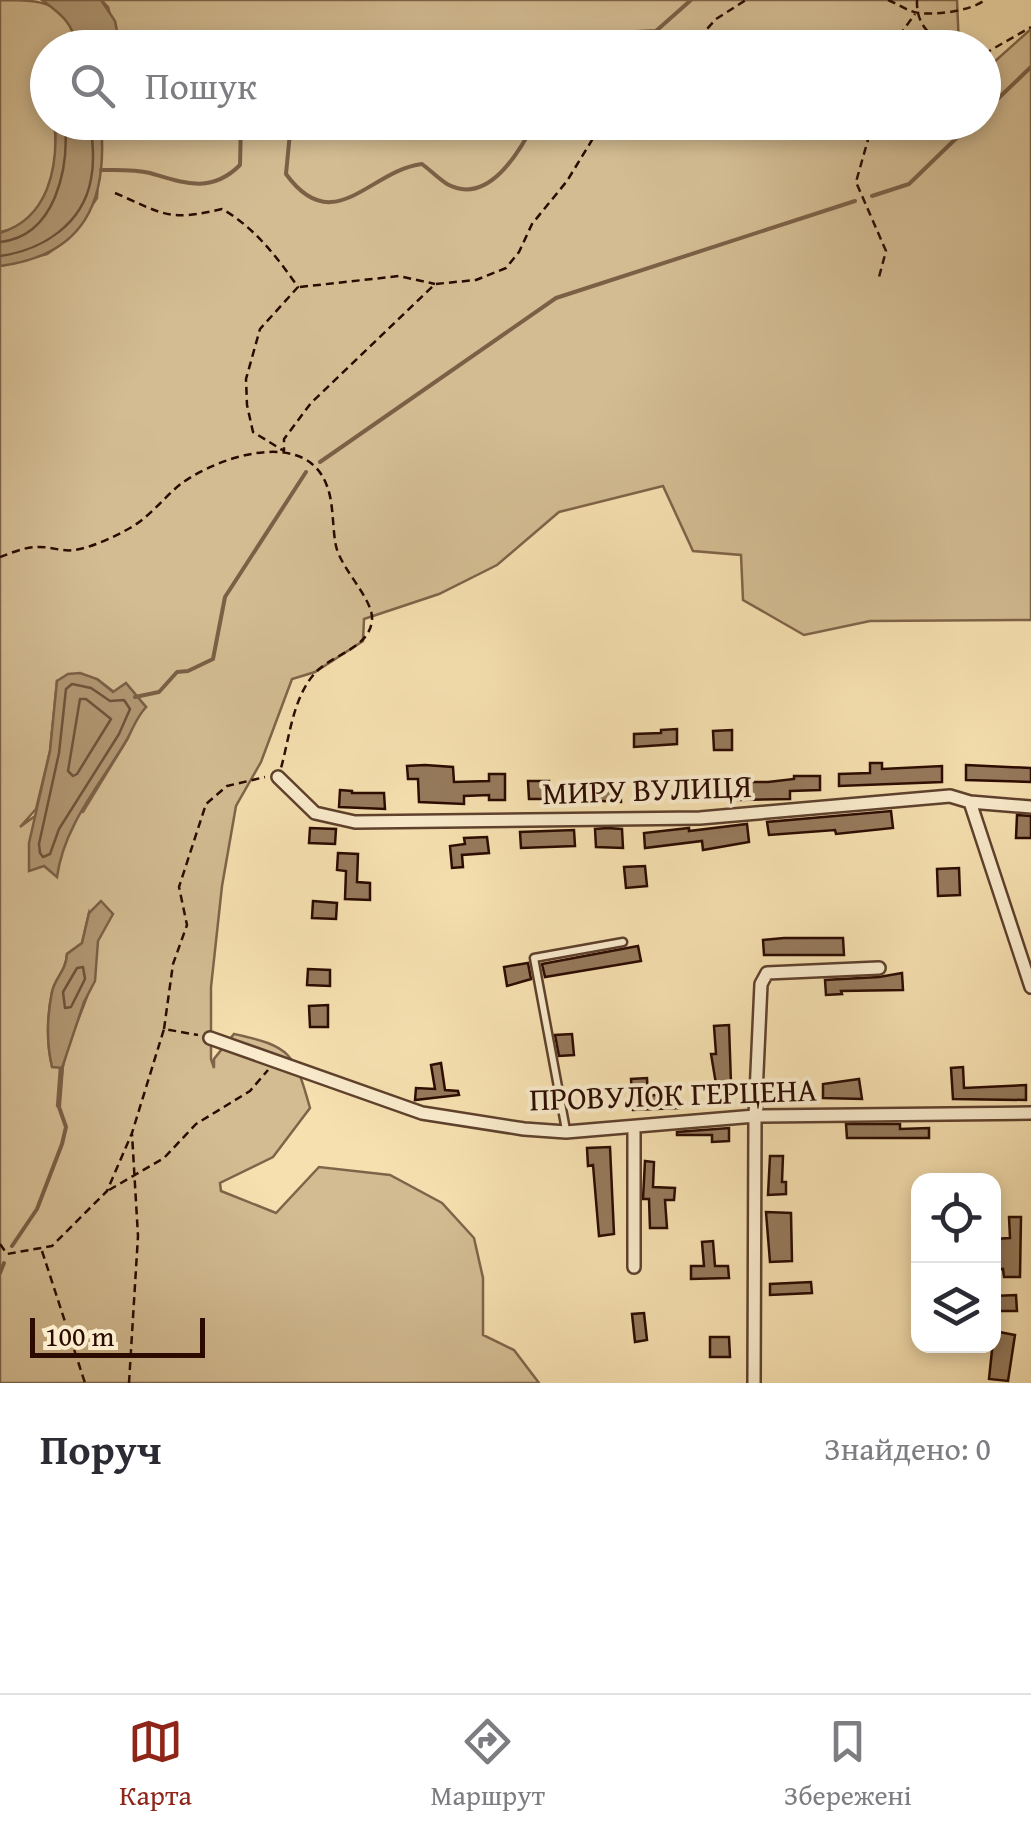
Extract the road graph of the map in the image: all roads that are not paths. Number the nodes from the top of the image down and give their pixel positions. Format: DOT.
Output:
graph roads {
  1 [pos="278,777"];
  2 [pos="970,802"];
  3 [pos="1031,807"];
  4 [pos="623,942"];
  5 [pos="880,968"];
  6 [pos="1031,987"];
  7 [pos="210,1038"];
  8 [pos="1031,1113"];
  9 [pos="755,1116"];
  10 [pos="634,1127"];
  11 [pos="566,1132"];
  12 [pos="634,1267"];
  13 [pos="754,1383"];
  1 -- 2 [label="street, МИРУ ВУЛИЦЯ"];
  2 -- 3 [label="street, МИРУ ВУЛИЦЯ"];
  2 -- 6 [label="street"];
  4 -- 11 [label="lane"];
  5 -- 9 [label="street"];
  7 -- 11 [label="street, ПРОВУЛОК ГЕРЦЕНА"];
  8 -- 9 [label="street, ПРОВУЛОК ГЕРЦЕНА"];
  9 -- 10 [label="street, ПРОВУЛОК ГЕРЦЕНА"];
  9 -- 13 [label="street"];
  10 -- 11 [label="street, ПРОВУЛОК ГЕРЦЕНА"];
  10 -- 12 [label="street"];
}
